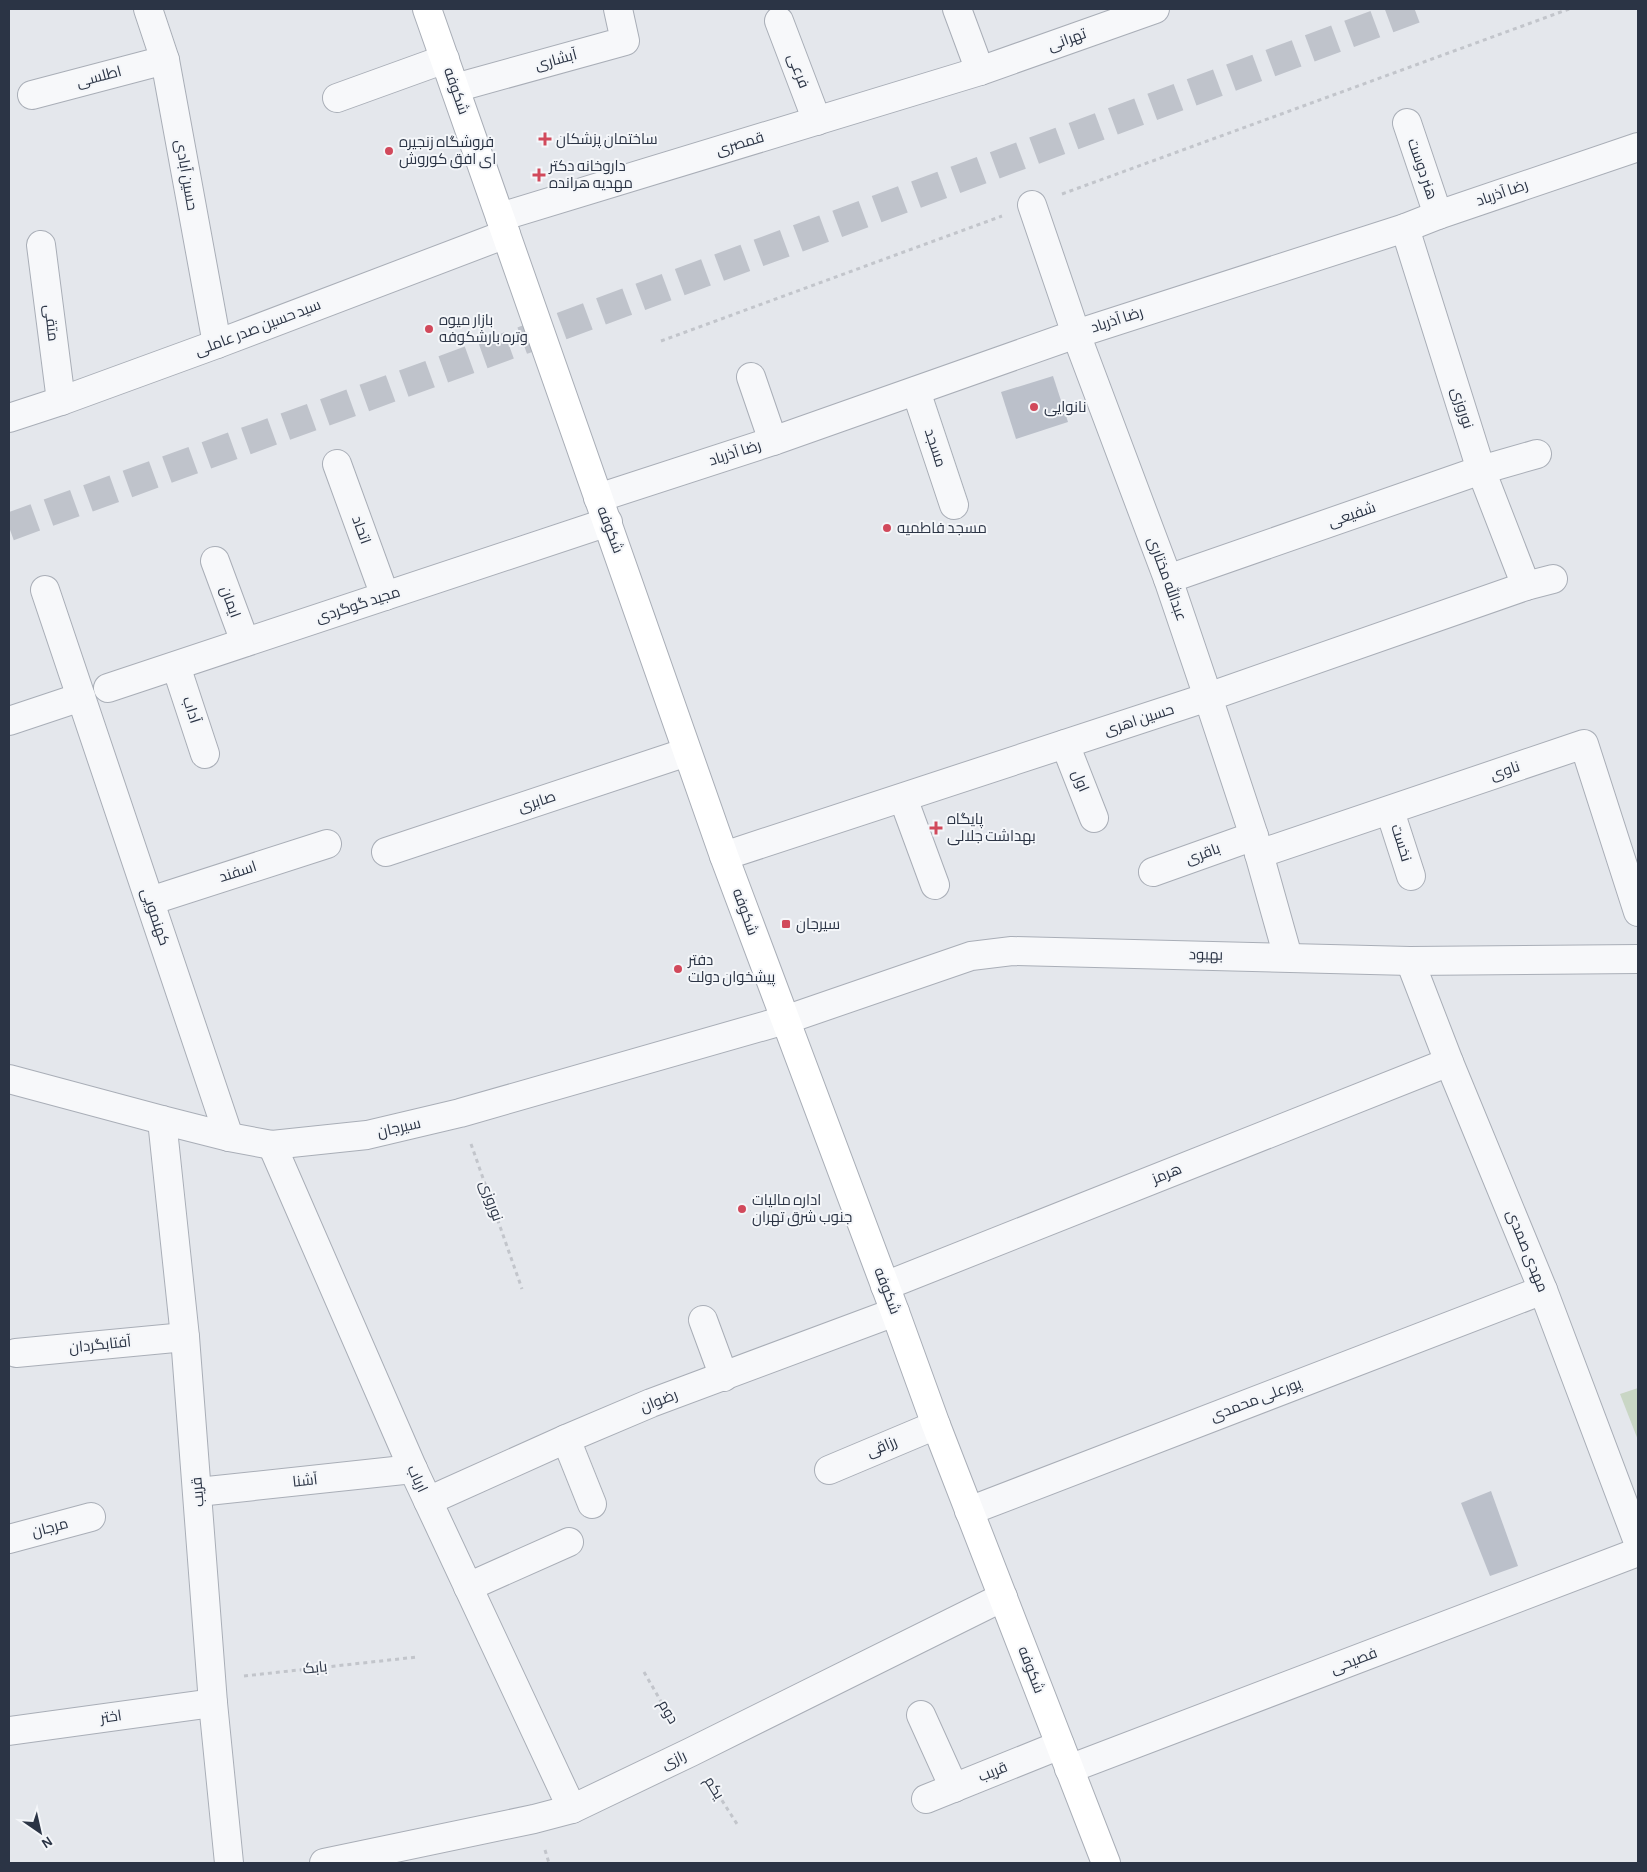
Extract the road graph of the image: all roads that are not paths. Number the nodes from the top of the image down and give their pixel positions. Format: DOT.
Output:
graph roads {
  1 [pos="148,9"];
  2 [pos="428,9"];
  3 [pos="618,9"];
  4 [pos="958,9"];
  5 [pos="1155,9"];
  6 [pos="780,21"];
  7 [pos="445,59"];
  8 [pos="165,60"];
  9 [pos="980,71"];
  10 [pos="455,88"];
  11 [pos="32,95"];
  12 [pos="336,98"];
  13 [pos="817,121"];
  14 [pos="1407,123"];
  15 [pos="1638,147"];
  16 [pos="1032,205"];
  17 [pos="1438,215"];
  18 [pos="503,226"];
  19 [pos="1405,228"];
  20 [pos="41,245"];
  21 [pos="1076,334"];
  22 [pos="217,344"];
  23 [pos="751,377"];
  24 [pos="916,391"];
  25 [pos="61,401"];
  26 [pos="9,418"];
  27 [pos="773,441"];
  28 [pos="1536,454"];
  29 [pos="337,464"];
  30 [pos="1482,470"];
  31 [pos="598,498"];
  32 [pos="954,505"];
  33 [pos="608,522"];
  34 [pos="215,561"];
  35 [pos="1552,578"];
  36 [pos="1168,579"];
  37 [pos="1526,586"];
  38 [pos="46,590"];
  39 [pos="385,596"];
  40 [pos="245,642"];
  41 [pos="176,666"];
  42 [pos="108,688"];
  43 [pos="81,697"];
  44 [pos="1208,697"];
  45 [pos="9,721"];
  46 [pos="1065,744"];
  47 [pos="687,752"];
  48 [pos="205,754"];
  49 [pos="903,798"];
  50 [pos="1390,811"];
  51 [pos="1094,818"];
  52 [pos="327,844"];
  53 [pos="1256,845"];
  54 [pos="386,852"];
  55 [pos="724,856"];
  56 [pos="1153,872"];
  57 [pos="1411,876"];
  58 [pos="935,885"];
  59 [pos="150,901"];
  60 [pos="1638,912"];
  61 [pos="1288,957"];
  62 [pos="1638,958"];
  63 [pos="1410,961"];
  64 [pos="784,1020"];
  65 [pos="1449,1062"];
  66 [pos="9,1078"];
  67 [pos="162,1120"];
  68 [pos="229,1137"];
  69 [pos="272,1145"];
  70 [pos="884,1286"];
  71 [pos="1543,1290"];
  72 [pos="895,1312"];
  73 [pos="703,1320"];
  74 [pos="185,1337"];
  75 [pos="16,1353"];
  76 [pos="724,1377"];
  77 [pos="936,1425"];
  78 [pos="566,1439"];
  79 [pos="412,1470"];
  80 [pos="829,1470"];
  81 [pos="198,1492"];
  82 [pos="428,1502"];
  83 [pos="592,1504"];
  84 [pos="969,1511"];
  85 [pos="91,1518"];
  86 [pos="9,1539"];
  87 [pos="569,1542"];
  88 [pos="1638,1542"];
  89 [pos="1638,1552"];
  90 [pos="468,1587"];
  91 [pos="1002,1596"];
  92 [pos="213,1691"];
  93 [pos="922,1715"];
  94 [pos="9,1731"];
  95 [pos="1064,1757"];
  96 [pos="954,1788"];
  97 [pos="926,1799"];
  98 [pos="572,1809"];
  99 [pos="229,1863"];
  100 [pos="324,1863"];
  101 [pos="1106,1863"];
  1 -- 8 [label="street, حسین آبادی"];
  2 -- 7 [label="main road, شکوفه"];
  3 -- 10 [label="street, آبشاری"];
  4 -- 9 [label="street"];
  5 -- 9 [label="street, تهرانی"];
  6 -- 13 [label="street, فرعی"];
  7 -- 10 [label="main road, شکوفه"];
  7 -- 12 [label="street"];
  8 -- 11 [label="street, اطلسی"];
  8 -- 22 [label="street, حسین آبادی"];
  9 -- 13 [label="street, قمصری"];
  10 -- 18 [label="main road, شکوفه"];
  13 -- 18 [label="street, قمصری"];
  14 -- 17 [label="street, هنر دوست"];
  15 -- 17 [label="street, رضا آذرباد"];
  16 -- 21 [label="street, عبدالله مختاری"];
  17 -- 19 [label="street, رضا آذرباد"];
  18 -- 22 [label="street, سید حسین صدر عاملی"];
  18 -- 31 [label="main road, شکوفه"];
  19 -- 21 [label="street, رضا آذرباد"];
  19 -- 30 [label="street, نوروزی"];
  20 -- 25 [label="street, متقی"];
  21 -- 24 [label="street, رضا آذرباد"];
  21 -- 36 [label="street, عبدالله مختاری"];
  22 -- 25 [label="street, سید حسین صدر عاملی"];
  23 -- 27 [label="street"];
  24 -- 27 [label="street, رضا آذرباد"];
  24 -- 32 [label="street, مسجد"];
  25 -- 26 [label="street, سید حسین صدر عاملی"];
  27 -- 31 [label="street, رضا آذرباد"];
  28 -- 30 [label="street, شفیعی"];
  29 -- 39 [label="street, اتحاد"];
  30 -- 36 [label="street, شفیعی"];
  30 -- 37 [label="street, نوروزی"];
  31 -- 33 [label="main road, شکوفه"];
  33 -- 39 [label="street, مجید گوگردی"];
  33 -- 47 [label="main road, شکوفه"];
  34 -- 40 [label="street, ایمان"];
  35 -- 37 [label="street, حسین اهری"];
  36 -- 44 [label="street, عبدالله مختاری"];
  37 -- 44 [label="street, حسین اهری"];
  38 -- 43 [label="street, کهنمویی"];
  39 -- 40 [label="street, مجید گوگردی"];
  40 -- 41 [label="street, مجید گوگردی"];
  41 -- 42 [label="street, مجید گوگردی"];
  41 -- 48 [label="street, آداب"];
  43 -- 45 [label="street"];
  43 -- 59 [label="street, کهنمویی"];
  44 -- 46 [label="street, حسین اهری"];
  44 -- 53 [label="street, عبدالله مختاری"];
  46 -- 49 [label="street, حسین اهری"];
  46 -- 51 [label="street, اول"];
  47 -- 54 [label="street, صابری"];
  47 -- 55 [label="main road, شکوفه"];
  49 -- 55 [label="street, حسین اهری"];
  49 -- 58 [label="street"];
  50 -- 53 [label="street, ناوی"];
  50 -- 57 [label="street, نخست"];
  50 -- 60 [label="street, ناوی"];
  52 -- 59 [label="street, اسفند"];
  53 -- 56 [label="street, باقری"];
  53 -- 61 [label="street, عبدالله مختاری"];
  55 -- 64 [label="main road, شکوفه"];
  59 -- 68 [label="street, کهنمویی"];
  61 -- 63 [label="street, بهبود"];
  61 -- 64 [label="street, بهبود"];
  62 -- 63 [label="street, بهبود"];
  63 -- 65 [label="street, مهدی صمدی"];
  64 -- 69 [label="street, سیرجان"];
  64 -- 70 [label="main road, شکوفه"];
  65 -- 70 [label="street, هرمز"];
  65 -- 71 [label="street, مهدی صمدی"];
  66 -- 67 [label="street, سیرجان"];
  67 -- 68 [label="street, سیرجان"];
  67 -- 74 [label="street, قریب"];
  68 -- 69 [label="street, سیرجان"];
  69 -- 79 [label="street, ارباب"];
  70 -- 72 [label="main road, شکوفه"];
  71 -- 84 [label="street, پورعلی محمدی"];
  71 -- 88 [label="street, مهدی صمدی"];
  72 -- 76 [label="street, رضوان"];
  72 -- 77 [label="main road, شکوفه"];
  73 -- 76 [label="street"];
  74 -- 75 [label="street, آفتابگردان"];
  74 -- 81 [label="street, قریب"];
  76 -- 78 [label="street, رضوان"];
  77 -- 80 [label="street, رزاقی"];
  77 -- 84 [label="main road, شکوفه"];
  78 -- 82 [label="street, رضوان"];
  78 -- 83 [label="street"];
  79 -- 81 [label="street, آشنا"];
  79 -- 82 [label="street, ارباب"];
  81 -- 92 [label="street, قریب"];
  82 -- 90 [label="street, ارباب"];
  84 -- 91 [label="main road, شکوفه"];
  85 -- 86 [label="street, مرجان"];
  87 -- 90 [label="street"];
  89 -- 95 [label="street, فصیحی"];
  90 -- 98 [label="street, ارباب"];
  91 -- 95 [label="main road, شکوفه"];
  91 -- 98 [label="street, رازی"];
  92 -- 94 [label="street, اختر"];
  92 -- 99 [label="street, قریب"];
  93 -- 96 [label="street"];
  95 -- 96 [label="street, قریب"];
  95 -- 101 [label="main road, شکوفه"];
  96 -- 97 [label="street, قریب"];
  98 -- 100 [label="street, رازی"];
}
